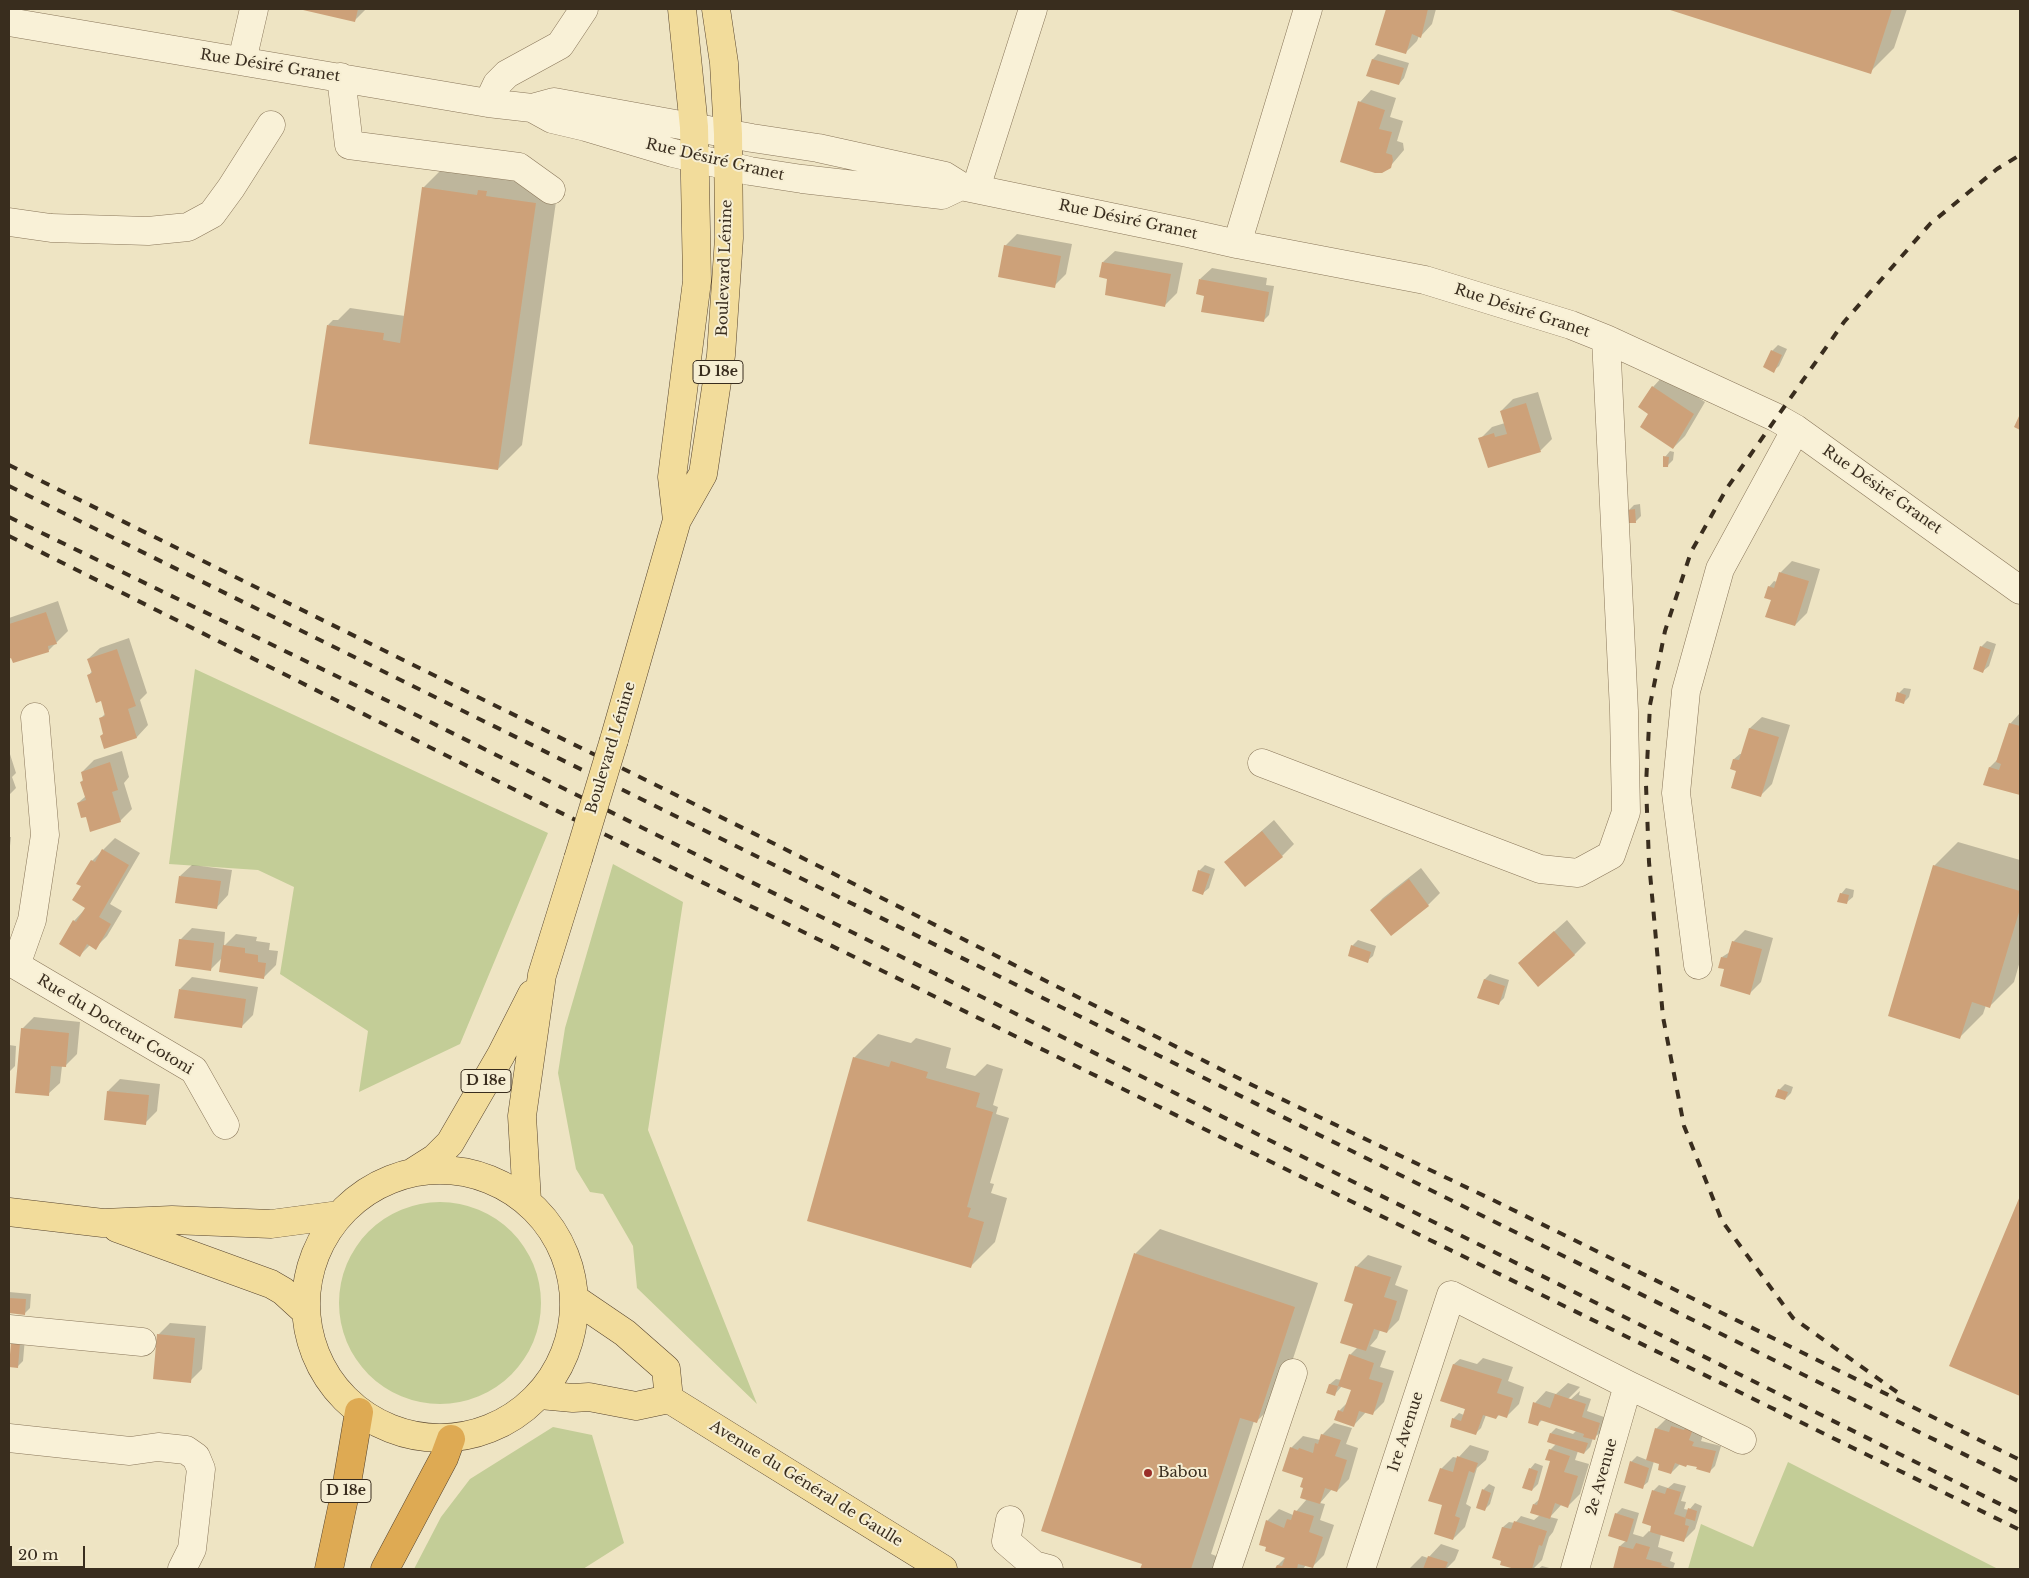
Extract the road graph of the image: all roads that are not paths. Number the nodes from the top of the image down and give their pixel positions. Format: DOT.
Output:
graph roads {
  1 [pos="254,9"];
  2 [pos="584,9"];
  3 [pos="682,9"];
  4 [pos="716,9"];
  5 [pos="1033,9"];
  6 [pos="1308,9"];
  7 [pos="9,22"];
  8 [pos="242,62"];
  9 [pos="341,77"];
  10 [pos="488,103"];
  11 [pos="532,108"];
  12 [pos="271,125"];
  13 [pos="694,128"];
  14 [pos="728,134"];
  15 [pos="695,158"];
  16 [pos="728,166"];
  17 [pos="968,187"];
  18 [pos="551,190"];
  19 [pos="9,222"];
  20 [pos="1238,244"];
  21 [pos="1606,339"];
  22 [pos="1796,429"];
  23 [pos="677,520"];
  24 [pos="2020,590"];
  25 [pos="35,716"];
  26 [pos="1262,763"];
  27 [pos="12,963"];
  28 [pos="1698,965"];
  29 [pos="542,975"];
  30 [pos="225,1125"];
  31 [pos="412,1172"];
  32 [pos="527,1201"];
  33 [pos="9,1212"];
  34 [pos="339,1216"];
  35 [pos="104,1223"];
  36 [pos="575,1299"];
  37 [pos="306,1312"];
  38 [pos="9,1329"];
  39 [pos="142,1342"];
  40 [pos="1293,1373"];
  41 [pos="1628,1385"];
  42 [pos="540,1395"];
  43 [pos="669,1400"];
  44 [pos="359,1412"];
  45 [pos="9,1438"];
  46 [pos="451,1439"];
  47 [pos="1742,1440"];
  48 [pos="1010,1520"];
  49 [pos="182,1569"];
  50 [pos="329,1569"];
  51 [pos="385,1569"];
  52 [pos="943,1569"];
  53 [pos="1049,1569"];
  54 [pos="1227,1569"];
  55 [pos="1360,1569"];
  56 [pos="1575,1569"];
  1 -- 8 [label="street"];
  2 -- 10 [label="street"];
  3 -- 13 [label="main road, Boulevard Lénine / D 18e"];
  4 -- 14 [label="main road, Boulevard Lénine / D 18e"];
  5 -- 17 [label="street"];
  6 -- 20 [label="street"];
  7 -- 8 [label="street, Rue Désiré Granet"];
  8 -- 9 [label="street, Rue Désiré Granet"];
  9 -- 10 [label="street, Rue Désiré Granet"];
  9 -- 18 [label="street"];
  10 -- 11 [label="street, Rue Désiré Granet"];
  11 -- 13 [label="street, Rue Désiré Granet"];
  11 -- 15 [label="street, Rue Désiré Granet"];
  12 -- 19 [label="street"];
  13 -- 14 [label="street, Rue Désiré Granet"];
  13 -- 15 [label="main road, Boulevard Lénine / D 18e"];
  14 -- 16 [label="main road, Boulevard Lénine / D 18e"];
  14 -- 17 [label="street, Rue Désiré Granet"];
  15 -- 16 [label="street, Rue Désiré Granet"];
  15 -- 23 [label="main road, Boulevard Lénine / D 18e"];
  16 -- 17 [label="street, Rue Désiré Granet"];
  16 -- 23 [label="main road, Boulevard Lénine / D 18e"];
  17 -- 20 [label="street, Rue Désiré Granet"];
  20 -- 21 [label="street, Rue Désiré Granet"];
  21 -- 22 [label="street, Rue Désiré Granet"];
  21 -- 26 [label="street"];
  22 -- 24 [label="street, Rue Désiré Granet"];
  22 -- 28 [label="street"];
  23 -- 29 [label="main road, Boulevard Lénine / D 18e, bridge"];
  25 -- 27 [label="street"];
  27 -- 30 [label="street, Rue du Docteur Cotoni"];
  29 -- 31 [label="main road, Boulevard Lénine / D 18e"];
  29 -- 32 [label="main road, Boulevard Lénine / D 18e"];
  31 -- 32 [label="main road"];
  31 -- 34 [label="main road"];
  32 -- 36 [label="main road"];
  33 -- 35 [label="main road"];
  34 -- 35 [label="main road"];
  34 -- 37 [label="main road"];
  35 -- 37 [label="main road"];
  36 -- 42 [label="main road"];
  36 -- 43 [label="main road"];
  37 -- 44 [label="main road"];
  38 -- 39 [label="street"];
  40 -- 54 [label="street"];
  41 -- 47 [label="street"];
  41 -- 55 [label="street, 1re Avenue"];
  41 -- 56 [label="street, 2e Avenue"];
  42 -- 43 [label="main road"];
  42 -- 46 [label="main road"];
  43 -- 52 [label="main road, Avenue du Général de Gaulle"];
  44 -- 46 [label="main road"];
  44 -- 50 [label="highway, D 18e"];
  45 -- 49 [label="street"];
  46 -- 51 [label="highway"];
  48 -- 53 [label="street"];
}
